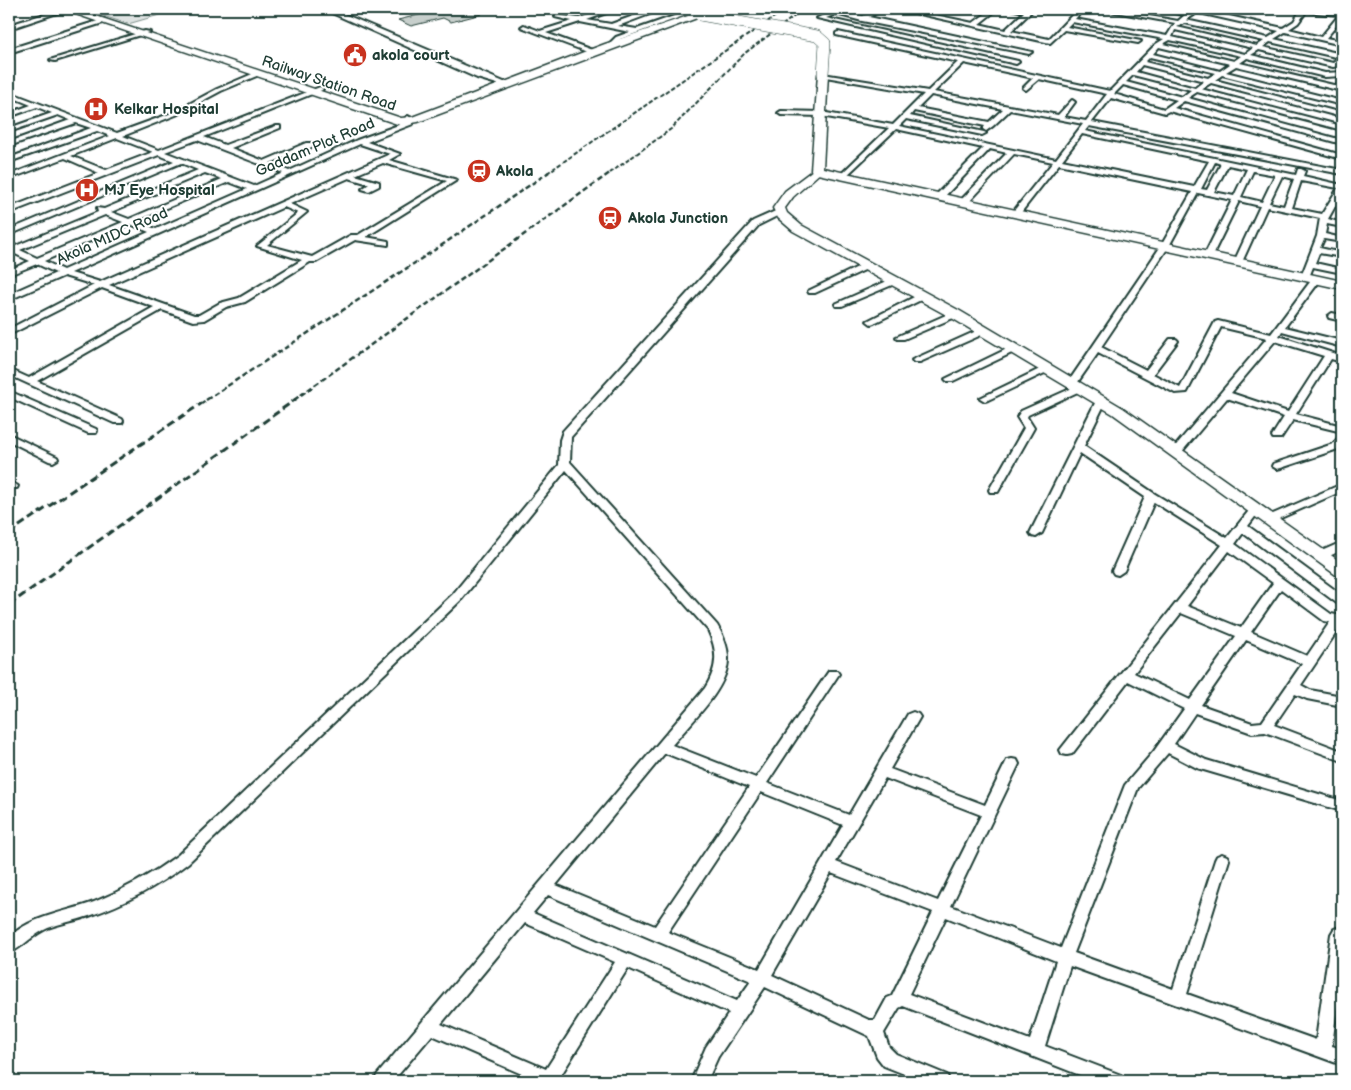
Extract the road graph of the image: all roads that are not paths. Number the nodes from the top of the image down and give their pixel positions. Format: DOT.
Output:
graph roads {
  1 [pos="48,9"];
  2 [pos="66,9"];
  3 [pos="80,9"];
  4 [pos="332,9"];
  5 [pos="614,9"];
  6 [pos="657,9"];
  7 [pos="665,9"];
  8 [pos="880,9"];
  9 [pos="900,9"];
  10 [pos="995,9"];
  11 [pos="1013,9"];
  12 [pos="1081,9"];
  13 [pos="1102,9"];
  14 [pos="1156,9"];
  15 [pos="1293,9"];
  16 [pos="1030,10"];
  17 [pos="1304,10"];
  18 [pos="1194,11"];
  19 [pos="700,15"];
  20 [pos="1342,15"];
  21 [pos="558,16"];
  22 [pos="865,18"];
  23 [pos="1123,18"];
  24 [pos="9,20"];
  25 [pos="1070,20"];
  26 [pos="104,21"];
  27 [pos="580,21"];
  28 [pos="1183,22"];
  29 [pos="852,25"];
  30 [pos="974,25"];
  31 [pos="612,26"];
  32 [pos="9,27"];
  33 [pos="524,27"];
  34 [pos="1062,28"];
  35 [pos="1173,28"];
  36 [pos="1284,30"];
  37 [pos="639,31"];
  38 [pos="1006,32"];
  39 [pos="144,33"];
  40 [pos="540,33"];
  41 [pos="838,34"];
  42 [pos="830,39"];
  43 [pos="1168,39"];
  44 [pos="1269,39"];
  45 [pos="1322,39"];
  46 [pos="1050,41"];
  47 [pos="1138,41"];
  48 [pos="902,42"];
  49 [pos="1342,43"];
  50 [pos="614,45"];
  51 [pos="1158,45"];
  52 [pos="1256,47"];
  53 [pos="9,51"];
  54 [pos="590,51"];
  55 [pos="1029,52"];
  56 [pos="1150,55"];
  57 [pos="1246,56"];
  58 [pos="1342,58"];
  59 [pos="53,60"];
  60 [pos="962,61"];
  61 [pos="1140,64"];
  62 [pos="1235,64"];
  63 [pos="1011,66"];
  64 [pos="1132,73"];
  65 [pos="1224,73"];
  66 [pos="257,74"];
  67 [pos="1342,74"];
  68 [pos="823,75"];
  69 [pos="1037,77"];
  70 [pos="1211,82"];
  71 [pos="1122,83"];
  72 [pos="504,84"];
  73 [pos="1026,88"];
  74 [pos="1280,88"];
  75 [pos="1342,89"];
  76 [pos="1198,90"];
  77 [pos="316,91"];
  78 [pos="930,93"];
  79 [pos="9,94"];
  80 [pos="1111,94"];
  81 [pos="1268,96"];
  82 [pos="19,98"];
  83 [pos="1184,99"];
  84 [pos="9,101"];
  85 [pos="1072,102"];
  86 [pos="1339,102"];
  87 [pos="37,105"];
  88 [pos="1256,106"];
  89 [pos="1008,108"];
  90 [pos="913,109"];
  91 [pos="1169,109"];
  92 [pos="1325,111"];
  93 [pos="58,113"];
  94 [pos="781,113"];
  95 [pos="821,114"];
  96 [pos="9,115"];
  97 [pos="1243,115"];
  98 [pos="1342,115"];
  99 [pos="906,117"];
  100 [pos="1060,117"];
  101 [pos="76,120"];
  102 [pos="408,120"];
  103 [pos="1314,121"];
  104 [pos="1089,122"];
  105 [pos="991,125"];
  106 [pos="1228,125"];
  107 [pos="278,127"];
  108 [pos="98,128"];
  109 [pos="895,128"];
  110 [pos="1342,128"];
  111 [pos="9,130"];
  112 [pos="1081,132"];
  113 [pos="1302,132"];
  114 [pos="982,133"];
  115 [pos="120,136"];
  116 [pos="198,137"];
  117 [pos="360,142"];
  118 [pos="1288,142"];
  119 [pos="1342,142"];
  120 [pos="9,144"];
  121 [pos="973,144"];
  122 [pos="308,145"];
  123 [pos="988,147"];
  124 [pos="225,148"];
  125 [pos="160,152"];
  126 [pos="1012,152"];
  127 [pos="66,156"];
  128 [pos="1342,156"];
  129 [pos="9,160"];
  130 [pos="182,160"];
  131 [pos="382,160"];
  132 [pos="1213,160"];
  133 [pos="1056,162"];
  134 [pos="1225,163"];
  135 [pos="264,164"];
  136 [pos="1303,165"];
  137 [pos="1251,168"];
  138 [pos="205,170"];
  139 [pos="816,170"];
  140 [pos="1342,172"];
  141 [pos="106,173"];
  142 [pos="289,173"];
  143 [pos="1279,174"];
  144 [pos="348,176"];
  145 [pos="844,176"];
  146 [pos="9,177"];
  147 [pos="1298,178"];
  148 [pos="229,179"];
  149 [pos="1342,187"];
  150 [pos="254,189"];
  151 [pos="366,189"];
  152 [pos="1197,190"];
  153 [pos="57,193"];
  154 [pos="1208,193"];
  155 [pos="940,196"];
  156 [pos="1235,199"];
  157 [pos="964,202"];
  158 [pos="1338,202"];
  159 [pos="82,203"];
  160 [pos="284,204"];
  161 [pos="1266,205"];
  162 [pos="1287,210"];
  163 [pos="9,211"];
  164 [pos="780,211"];
  165 [pos="104,212"];
  166 [pos="1016,213"];
  167 [pos="1324,219"];
  168 [pos="128,221"];
  169 [pos="1342,225"];
  170 [pos="156,232"];
  171 [pos="9,233"];
  172 [pos="1320,236"];
  173 [pos="360,238"];
  174 [pos="1342,240"];
  175 [pos="386,243"];
  176 [pos="1164,246"];
  177 [pos="10,250"];
  178 [pos="1316,250"];
  179 [pos="1208,256"];
  180 [pos="1342,256"];
  181 [pos="309,259"];
  182 [pos="37,261"];
  183 [pos="1238,262"];
  184 [pos="866,266"];
  185 [pos="1342,271"];
  186 [pos="9,273"];
  187 [pos="63,273"];
  188 [pos="1311,274"];
  189 [pos="894,281"];
  190 [pos="101,285"];
  191 [pos="1342,285"];
  192 [pos="812,291"];
  193 [pos="922,296"];
  194 [pos="9,297"];
  195 [pos="839,304"];
  196 [pos="161,307"];
  197 [pos="955,314"];
  198 [pos="1332,316"];
  199 [pos="1342,318"];
  200 [pos="871,321"];
  201 [pos="1280,328"];
  202 [pos="983,331"];
  203 [pos="9,332"];
  204 [pos="1273,336"];
  205 [pos="900,337"];
  206 [pos="1173,341"];
  207 [pos="1342,344"];
  208 [pos="1013,349"];
  209 [pos="1098,349"];
  210 [pos="1329,355"];
  211 [pos="1342,359"];
  212 [pos="918,360"];
  213 [pos="1046,369"];
  214 [pos="9,372"];
  215 [pos="1147,374"];
  216 [pos="950,380"];
  217 [pos="30,381"];
  218 [pos="1075,386"];
  219 [pos="9,394"];
  220 [pos="1225,394"];
  221 [pos="985,398"];
  222 [pos="1101,402"];
  223 [pos="1290,416"];
  224 [pos="118,421"];
  225 [pos="1342,429"];
  226 [pos="92,431"];
  227 [pos="1277,436"];
  228 [pos="9,437"];
  229 [pos="1342,440"];
  230 [pos="1078,447"];
  231 [pos="1176,452"];
  232 [pos="566,453"];
  233 [pos="53,458"];
  234 [pos="1277,466"];
  235 [pos="1342,487"];
  236 [pos="994,490"];
  237 [pos="1151,496"];
  238 [pos="1256,508"];
  239 [pos="1270,519"];
  240 [pos="1242,527"];
  241 [pos="1036,533"];
  242 [pos="1228,544"];
  243 [pos="1342,546"];
  244 [pos="1321,556"];
  245 [pos="1118,571"];
  246 [pos="1342,571"];
  247 [pos="1280,582"];
  248 [pos="1342,601"];
  249 [pos="1179,607"];
  250 [pos="1339,622"];
  251 [pos="1243,635"];
  252 [pos="1310,662"];
  253 [pos="833,674"];
  254 [pos="1126,674"];
  255 [pos="1293,687"];
  256 [pos="1342,701"];
  257 [pos="1192,707"];
  258 [pos="913,717"];
  259 [pos="1266,727"];
  260 [pos="1164,746"];
  261 [pos="663,747"];
  262 [pos="1067,750"];
  263 [pos="1342,756"];
  264 [pos="1012,764"];
  265 [pos="882,771"];
  266 [pos="757,784"];
  267 [pos="1342,806"];
  268 [pos="989,812"];
  269 [pos="852,822"];
  270 [pos="1222,860"];
  271 [pos="827,865"];
  272 [pos="546,887"];
  273 [pos="941,910"];
  274 [pos="522,915"];
  275 [pos="658,934"];
  276 [pos="1339,934"];
  277 [pos="9,946"];
  278 [pos="1065,957"];
  279 [pos="625,960"];
  280 [pos="762,978"];
  281 [pos="1178,998"];
  282 [pos="898,1000"];
  283 [pos="741,1010"];
  284 [pos="429,1026"];
  285 [pos="875,1030"];
  286 [pos="1035,1050"];
  287 [pos="1323,1050"];
  288 [pos="1342,1057"];
  289 [pos="553,1080"];
  290 [pos="383,1081"];
  291 [pos="699,1081"];
  292 [pos="941,1081"];
  293 [pos="1115,1081"];
  1 -- 24 [label="street"];
  2 -- 26 [label="highway, Railway Station Road"];
  2 -- 32 [label="street"];
  3 -- 39 [label="highway, Railway Station Road"];
  4 -- 72 [label="street"];
  5 -- 27 [label="street"];
  6 -- 31 [label="street"];
  6 -- 37 [label="street"];
  7 -- 19 [label="main road"];
  8 -- 22 [label="street"];
  9 -- 30 [label="street"];
  10 -- 30 [label="street"];
  11 -- 16 [label="street"];
  12 -- 25 [label="street"];
  13 -- 23 [label="street"];
  14 -- 18 [label="street"];
  15 -- 17 [label="street"];
  16 -- 38 [label="street"];
  17 -- 20 [label="street"];
  17 -- 36 [label="street"];
  18 -- 28 [label="street"];
  18 -- 36 [label="street"];
  19 -- 50 [label="highway, Railway Station Road"];
  19 -- 68 [label="highway, bridge"];
  20 -- 45 [label="street"];
  21 -- 27 [label="street"];
  22 -- 29 [label="street"];
  22 -- 29 [label="street"];
  22 -- 55 [label="street"];
  23 -- 25 [label="street"];
  23 -- 28 [label="street"];
  23 -- 43 [label="street"];
  25 -- 34 [label="street"];
  26 -- 39 [label="highway, Railway Station Road"];
  26 -- 53 [label="street"];
  27 -- 31 [label="street"];
  27 -- 40 [label="street"];
  28 -- 35 [label="street"];
  28 -- 44 [label="street"];
  29 -- 41 [label="street"];
  29 -- 63 [label="street"];
  30 -- 38 [label="street"];
  31 -- 37 [label="street"];
  33 -- 40 [label="street"];
  34 -- 46 [label="street"];
  34 -- 47 [label="street"];
  35 -- 43 [label="street"];
  35 -- 52 [label="street"];
  36 -- 44 [label="street"];
  36 -- 45 [label="street"];
  37 -- 50 [label="street"];
  38 -- 46 [label="street"];
  39 -- 59 [label="street"];
  39 -- 66 [label="highway, Railway Station Road"];
  39 -- 77 [label="highway, Railway Station Road"];
  40 -- 54 [label="street"];
  41 -- 42 [label="street"];
  41 -- 60 [label="street"];
  43 -- 51 [label="street"];
  43 -- 57 [label="street"];
  44 -- 52 [label="street"];
  44 -- 58 [label="street"];
  45 -- 49 [label="street"];
  46 -- 55 [label="street"];
  48 -- 63 [label="street"];
  50 -- 54 [label="highway, Railway Station Road"];
  50 -- 72 [label="highway, Railway Station Road"];
  51 -- 56 [label="street"];
  51 -- 62 [label="street"];
  52 -- 57 [label="street"];
  52 -- 58 [label="street"];
  54 -- 72 [label="highway, Railway Station Road"];
  55 -- 63 [label="street"];
  56 -- 61 [label="street"];
  56 -- 65 [label="street"];
  57 -- 62 [label="street"];
  57 -- 67 [label="street"];
  60 -- 63 [label="street"];
  60 -- 78 [label="street"];
  61 -- 64 [label="street"];
  61 -- 70 [label="street"];
  62 -- 65 [label="street"];
  62 -- 75 [label="street"];
  63 -- 69 [label="street"];
  64 -- 71 [label="street"];
  64 -- 76 [label="street"];
  65 -- 70 [label="street"];
  65 -- 74 [label="street"];
  66 -- 77 [label="highway, Railway Station Road"];
  66 -- 115 [label="street"];
  68 -- 78 [label="street"];
  68 -- 95 [label="highway"];
  69 -- 73 [label="street"];
  69 -- 80 [label="street"];
  70 -- 76 [label="street"];
  70 -- 81 [label="street"];
  71 -- 80 [label="street"];
  71 -- 83 [label="street"];
  72 -- 102 [label="highway, Railway Station Road"];
  74 -- 81 [label="street"];
  74 -- 86 [label="street"];
  76 -- 83 [label="street"];
  76 -- 88 [label="street"];
  77 -- 102 [label="highway, Railway Station Road"];
  77 -- 116 [label="street"];
  78 -- 89 [label="street"];
  78 -- 90 [label="street"];
  79 -- 82 [label="street"];
  80 -- 91 [label="street"];
  80 -- 104 [label="street"];
  81 -- 88 [label="street"];
  81 -- 92 [label="street"];
  82 -- 84 [label="street"];
  82 -- 87 [label="street"];
  83 -- 91 [label="street"];
  83 -- 97 [label="street"];
  85 -- 100 [label="street"];
  86 -- 92 [label="street"];
  87 -- 93 [label="street"];
  87 -- 96 [label="street"];
  88 -- 97 [label="street"];
  88 -- 103 [label="street"];
  89 -- 100 [label="street"];
  89 -- 105 [label="street"];
  90 -- 99 [label="street"];
  90 -- 105 [label="street"];
  91 -- 106 [label="street"];
  92 -- 98 [label="street"];
  92 -- 103 [label="street"];
  93 -- 101 [label="street"];
  93 -- 111 [label="street"];
  94 -- 95 [label="street"];
  95 -- 109 [label="street"];
  95 -- 139 [label="highway"];
  97 -- 106 [label="street"];
  97 -- 113 [label="street"];
  99 -- 109 [label="street"];
  99 -- 114 [label="street"];
  100 -- 104 [label="street"];
  101 -- 108 [label="street"];
  101 -- 120 [label="street"];
  102 -- 117 [label="street, Gaddam Plot Road"];
  103 -- 110 [label="street"];
  103 -- 113 [label="street"];
  104 -- 112 [label="street"];
  104 -- 136 [label="street"];
  105 -- 114 [label="street"];
  106 -- 118 [label="street"];
  107 -- 124 [label="street"];
  108 -- 115 [label="street"];
  108 -- 129 [label="street"];
  109 -- 121 [label="street"];
  109 -- 145 [label="street"];
  112 -- 132 [label="street"];
  112 -- 133 [label="street"];
  113 -- 118 [label="street"];
  113 -- 119 [label="street"];
  114 -- 121 [label="street"];
  115 -- 125 [label="street"];
  115 -- 127 [label="street"];
  116 -- 124 [label="street"];
  116 -- 125 [label="street"];
  117 -- 131 [label="street"];
  117 -- 142 [label="street, Gaddam Plot Road"];
  118 -- 128 [label="street"];
  121 -- 123 [label="street"];
  122 -- 135 [label="street"];
  123 -- 126 [label="street"];
  123 -- 155 [label="street"];
  124 -- 135 [label="street"];
  125 -- 130 [label="street"];
  125 -- 141 [label="street"];
  126 -- 133 [label="street"];
  126 -- 157 [label="street"];
  127 -- 141 [label="street"];
  127 -- 146 [label="street"];
  130 -- 138 [label="street"];
  130 -- 159 [label="street"];
  131 -- 144 [label="street"];
  131 -- 173 [label="street"];
  132 -- 134 [label="street"];
  132 -- 152 [label="street"];
  133 -- 152 [label="street"];
  133 -- 166 [label="street"];
  134 -- 137 [label="street"];
  134 -- 154 [label="street"];
  135 -- 142 [label="street"];
  136 -- 140 [label="street"];
  136 -- 147 [label="street"];
  137 -- 143 [label="street"];
  137 -- 156 [label="street"];
  138 -- 148 [label="street"];
  138 -- 165 [label="street"];
  139 -- 145 [label="highway"];
  139 -- 164 [label="main road"];
  141 -- 153 [label="street"];
  142 -- 150 [label="street, Gaddam Plot Road"];
  143 -- 147 [label="street"];
  143 -- 161 [label="street"];
  144 -- 151 [label="street"];
  144 -- 160 [label="street"];
  145 -- 155 [label="highway"];
  147 -- 149 [label="street"];
  147 -- 162 [label="street"];
  148 -- 150 [label="street"];
  148 -- 168 [label="street"];
  149 -- 158 [label="street"];
  150 -- 170 [label="street, Akola MIDC Road"];
  152 -- 154 [label="street"];
  152 -- 176 [label="street"];
  153 -- 159 [label="street"];
  153 -- 163 [label="street"];
  154 -- 156 [label="street"];
  155 -- 157 [label="highway"];
  156 -- 161 [label="street"];
  156 -- 179 [label="street"];
  157 -- 166 [label="highway"];
  158 -- 167 [label="street"];
  159 -- 165 [label="street"];
  159 -- 171 [label="street"];
  160 -- 181 [label="street"];
  160 -- 190 [label="street"];
  161 -- 162 [label="street"];
  161 -- 183 [label="street"];
  162 -- 167 [label="street"];
  164 -- 184 [label="main road"];
  164 -- 232 [label="street"];
  165 -- 168 [label="street"];
  165 -- 177 [label="street"];
  166 -- 176 [label="highway"];
  167 -- 169 [label="street"];
  167 -- 172 [label="street"];
  168 -- 170 [label="street"];
  168 -- 182 [label="street"];
  170 -- 187 [label="street, Akola MIDC Road"];
  172 -- 174 [label="street"];
  172 -- 178 [label="street"];
  173 -- 175 [label="street"];
  173 -- 181 [label="street"];
  176 -- 179 [label="highway"];
  176 -- 209 [label="street"];
  177 -- 182 [label="street"];
  178 -- 180 [label="street"];
  178 -- 188 [label="street"];
  179 -- 183 [label="highway"];
  181 -- 196 [label="street"];
  182 -- 186 [label="street"];
  182 -- 187 [label="street"];
  183 -- 188 [label="highway"];
  184 -- 189 [label="main road"];
  184 -- 192 [label="street"];
  185 -- 188 [label="street"];
  187 -- 190 [label="street"];
  187 -- 194 [label="street, Akola MIDC Road"];
  188 -- 191 [label="highway"];
  188 -- 201 [label="street"];
  189 -- 193 [label="main road"];
  189 -- 195 [label="street"];
  190 -- 196 [label="street"];
  190 -- 203 [label="street"];
  193 -- 197 [label="main road"];
  193 -- 200 [label="street"];
  196 -- 217 [label="street"];
  197 -- 202 [label="main road"];
  197 -- 205 [label="street"];
  198 -- 199 [label="street"];
  201 -- 204 [label="street"];
  201 -- 207 [label="street"];
  202 -- 208 [label="main road"];
  202 -- 212 [label="street"];
  204 -- 210 [label="street"];
  204 -- 215 [label="street"];
  204 -- 220 [label="street"];
  206 -- 215 [label="street"];
  208 -- 213 [label="main road"];
  208 -- 216 [label="street"];
  209 -- 215 [label="street"];
  209 -- 218 [label="street"];
  210 -- 211 [label="street"];
  210 -- 223 [label="street"];
  213 -- 218 [label="main road"];
  213 -- 221 [label="street"];
  214 -- 217 [label="street"];
  217 -- 224 [label="street"];
  218 -- 222 [label="main road"];
  218 -- 236 [label="street"];
  219 -- 226 [label="street"];
  220 -- 223 [label="street"];
  220 -- 231 [label="street"];
  222 -- 230 [label="street"];
  222 -- 231 [label="main road"];
  223 -- 225 [label="street"];
  223 -- 227 [label="street"];
  228 -- 233 [label="street"];
  229 -- 234 [label="street"];
  230 -- 237 [label="street"];
  230 -- 241 [label="street"];
  231 -- 238 [label="main road"];
  232 -- 261 [label="street"];
  232 -- 277 [label="street"];
  235 -- 239 [label="street"];
  237 -- 242 [label="street"];
  237 -- 245 [label="street"];
  238 -- 239 [label="main road"];
  238 -- 240 [label="street"];
  239 -- 244 [label="main road"];
  240 -- 242 [label="street"];
  240 -- 248 [label="street"];
  242 -- 247 [label="street"];
  242 -- 249 [label="street"];
  243 -- 244 [label="street"];
  244 -- 246 [label="main road"];
  247 -- 250 [label="street"];
  247 -- 251 [label="street"];
  249 -- 251 [label="street"];
  249 -- 254 [label="street"];
  250 -- 252 [label="street"];
  251 -- 252 [label="street"];
  251 -- 257 [label="street"];
  252 -- 255 [label="street"];
  253 -- 266 [label="street"];
  254 -- 257 [label="street"];
  254 -- 262 [label="street"];
  255 -- 256 [label="street"];
  255 -- 259 [label="street"];
  257 -- 259 [label="street"];
  257 -- 260 [label="street"];
  258 -- 265 [label="street"];
  259 -- 263 [label="street"];
  260 -- 267 [label="street"];
  260 -- 278 [label="street"];
  261 -- 266 [label="street"];
  261 -- 272 [label="street"];
  264 -- 268 [label="street"];
  265 -- 268 [label="street"];
  265 -- 269 [label="street"];
  266 -- 269 [label="street"];
  266 -- 275 [label="street"];
  268 -- 273 [label="street"];
  269 -- 271 [label="street"];
  270 -- 281 [label="street"];
  271 -- 273 [label="street"];
  271 -- 280 [label="street"];
  272 -- 274 [label="street"];
  272 -- 275 [label="street"];
  273 -- 278 [label="street"];
  273 -- 282 [label="street"];
  274 -- 279 [label="street"];
  274 -- 284 [label="street"];
  275 -- 280 [label="street"];
  276 -- 287 [label="street"];
  278 -- 281 [label="street"];
  278 -- 286 [label="street"];
  279 -- 283 [label="street"];
  279 -- 289 [label="street"];
  280 -- 283 [label="street"];
  280 -- 285 [label="street"];
  281 -- 287 [label="street"];
  282 -- 285 [label="street"];
  282 -- 286 [label="street"];
  283 -- 291 [label="street"];
  284 -- 289 [label="street"];
  284 -- 290 [label="street"];
  285 -- 292 [label="street"];
  286 -- 293 [label="street"];
  287 -- 288 [label="street"];
}
